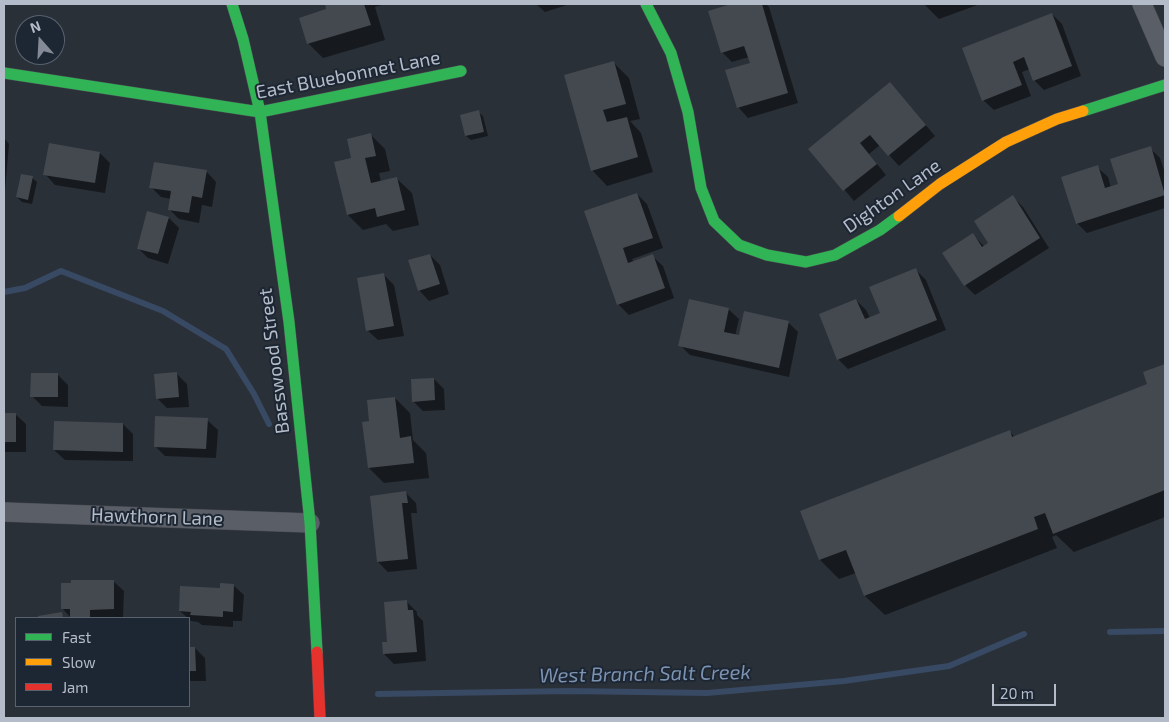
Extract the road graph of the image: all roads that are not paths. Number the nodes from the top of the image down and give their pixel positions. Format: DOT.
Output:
graph roads {
  1 [pos="232,4"];
  2 [pos="646,4"];
  3 [pos="1142,4"];
  4 [pos="1165,57"];
  5 [pos="461,72"];
  6 [pos="4,74"];
  7 [pos="1165,85"];
  8 [pos="260,112"];
  9 [pos="4,512"];
  10 [pos="310,523"];
  11 [pos="320,718"];
  1 -- 8 [label="street, Basswood Street"];
  2 -- 7 [label="street, Dighton Lane"];
  3 -- 4 [label="street"];
  5 -- 8 [label="street, East Bluebonnet Lane"];
  6 -- 8 [label="street, East Bluebonnet Lane"];
  8 -- 10 [label="street, Basswood Street"];
  9 -- 10 [label="street, Hawthorn Lane"];
  10 -- 11 [label="street, Basswood Street"];
}
